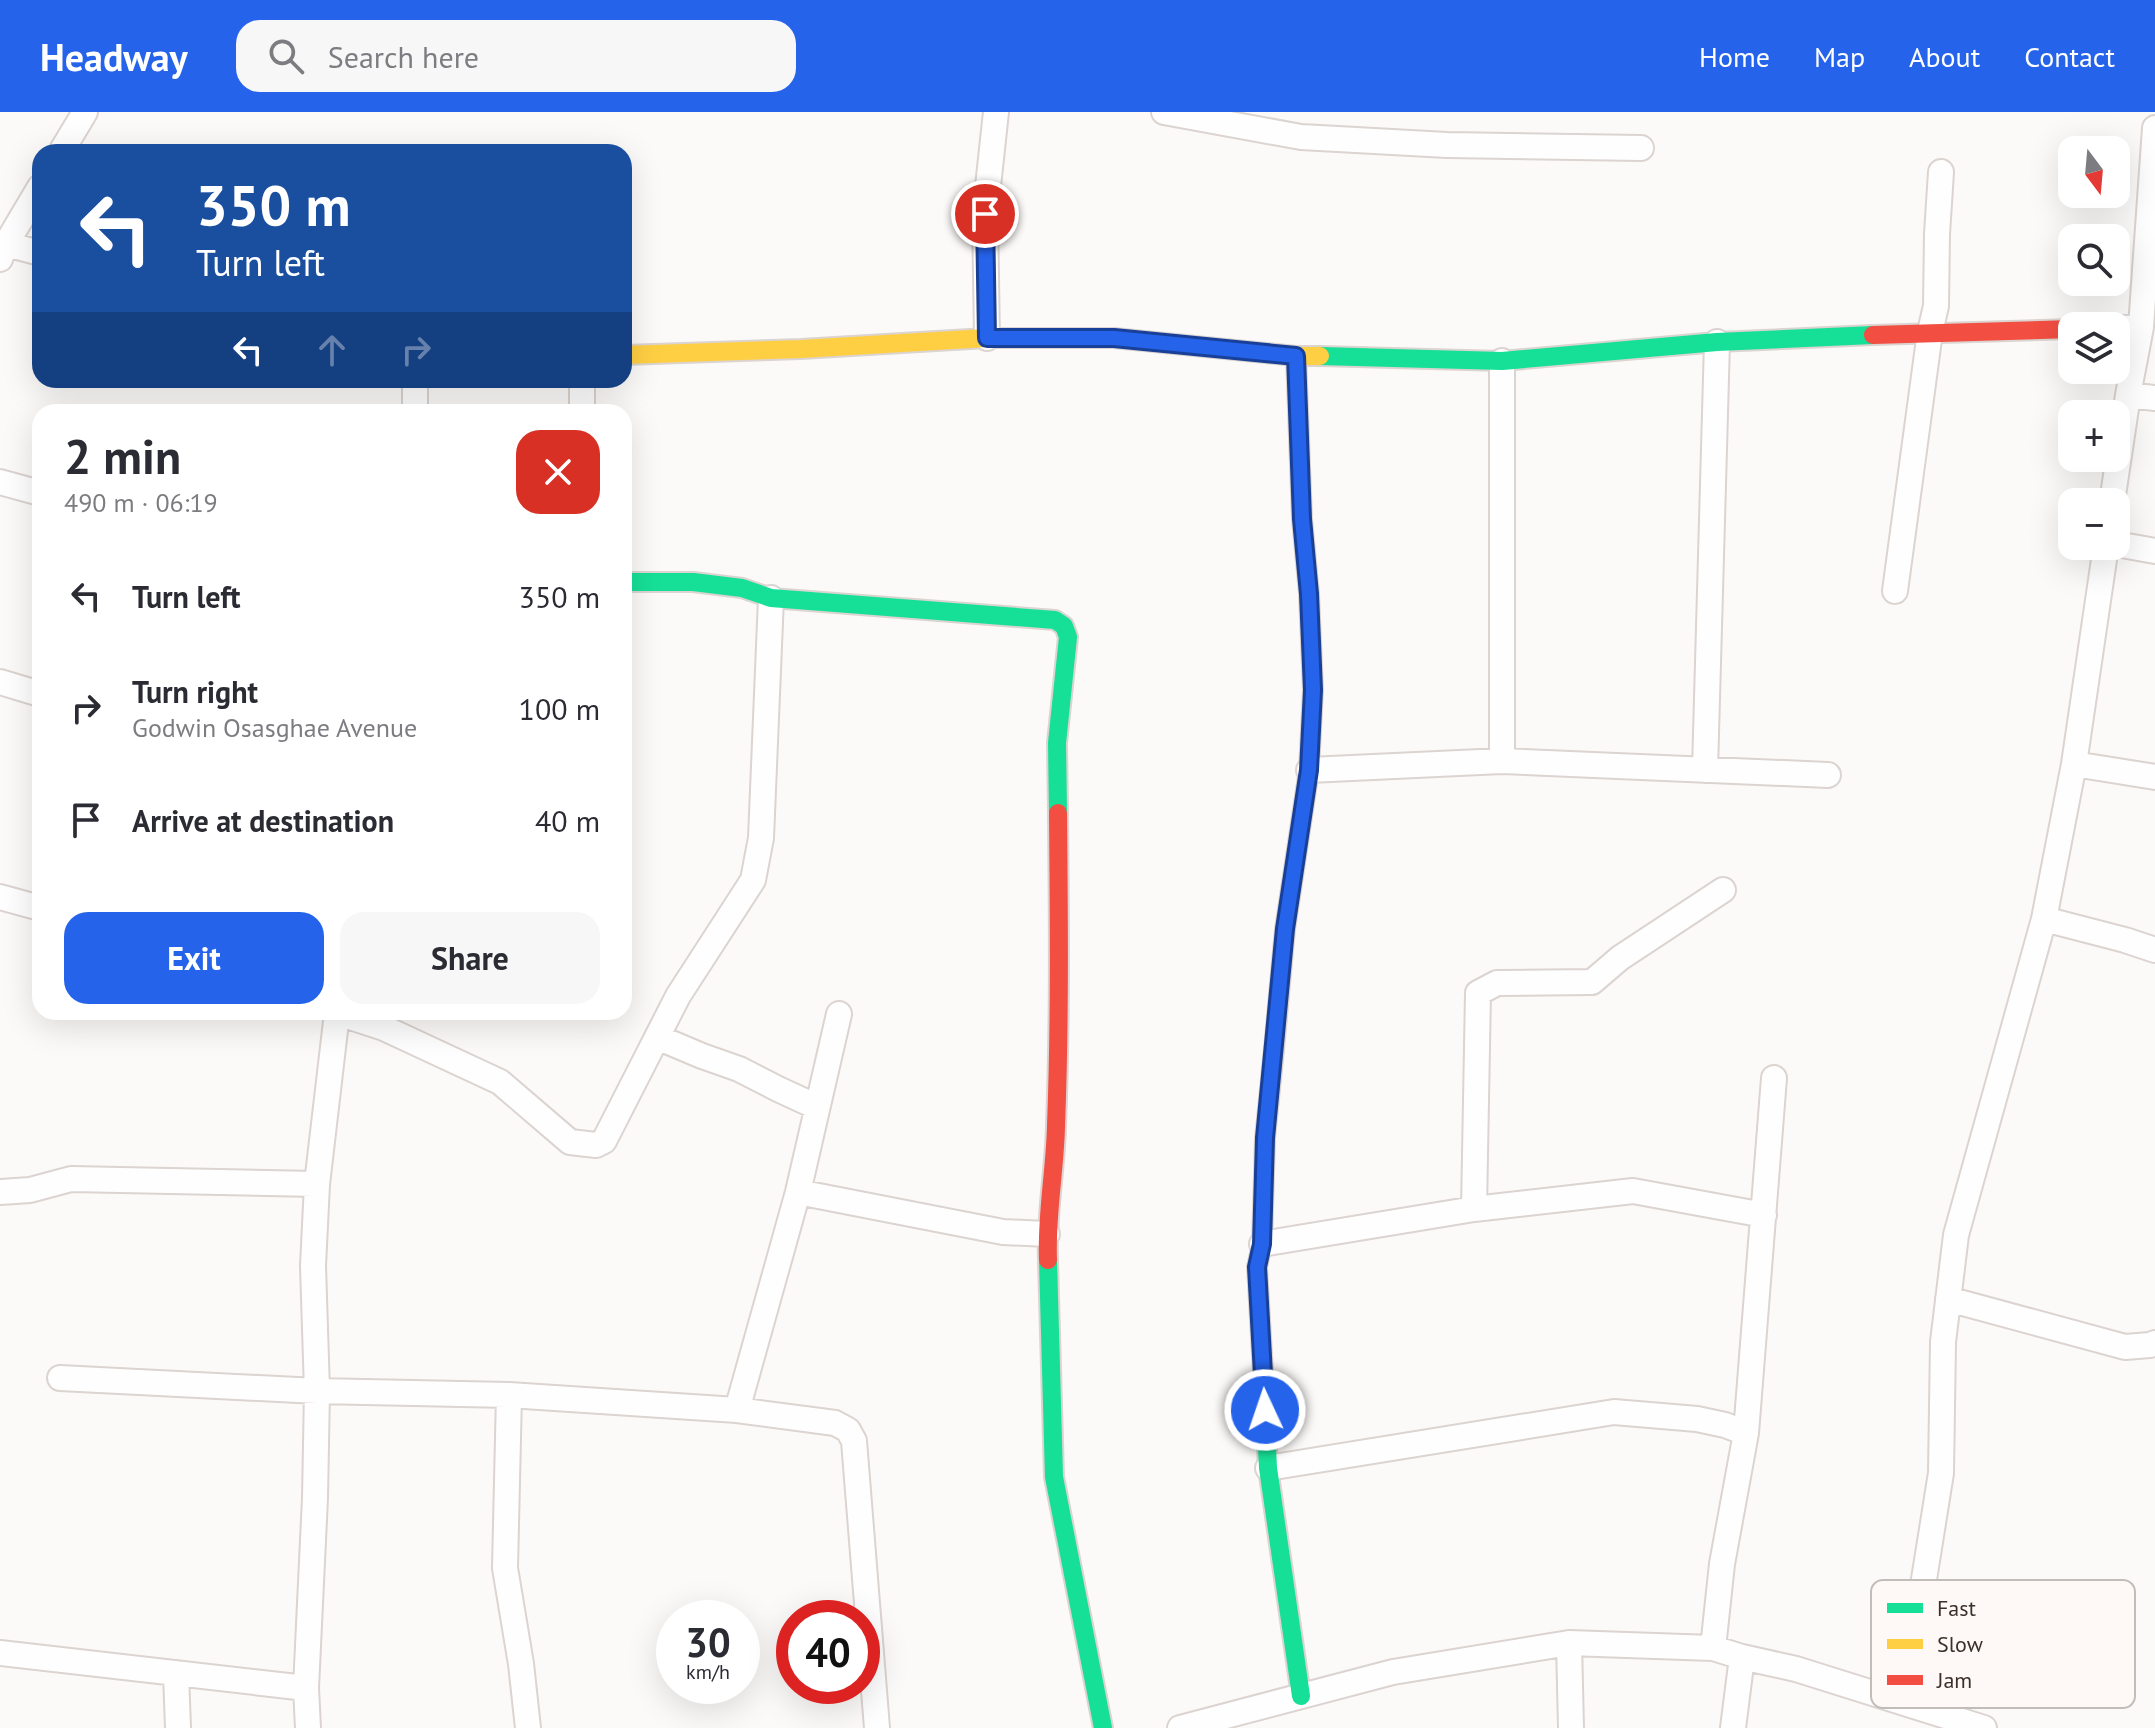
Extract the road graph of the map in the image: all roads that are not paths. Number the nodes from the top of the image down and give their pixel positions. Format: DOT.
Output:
graph roads {
  1 [pos="85,112"];
  2 [pos="996,112"];
  3 [pos="1164,112"];
  4 [pos="2155,128"];
  5 [pos="66,144"];
  6 [pos="1641,148"];
  7 [pos="1941,172"];
  8 [pos="32,201"];
  9 [pos="3,252"];
  10 [pos="32,253"];
  11 [pos="2130,327"];
  12 [pos="2141,327"];
  13 [pos="2058,329"];
  14 [pos="1930,332"];
  15 [pos="987,338"];
  16 [pos="1717,342"];
  17 [pos="632,355"];
  18 [pos="1296,356"];
  19 [pos="1502,361"];
  20 [pos="2128,395"];
  21 [pos="2155,398"];
  22 [pos="0,482"];
  23 [pos="2114,488"];
  24 [pos="32,491"];
  25 [pos="2130,547"];
  26 [pos="2155,551"];
  27 [pos="2104,560"];
  28 [pos="632,582"];
  29 [pos="1895,591"];
  30 [pos="771,598"];
  31 [pos="0,682"];
  32 [pos="32,692"];
  33 [pos="1502,761"];
  34 [pos="2074,764"];
  35 [pos="1309,770"];
  36 [pos="1705,770"];
  37 [pos="1828,775"];
  38 [pos="2155,777"];
  39 [pos="1723,890"];
  40 [pos="0,897"];
  41 [pos="32,906"];
  42 [pos="2044,919"];
  43 [pos="2155,950"];
  44 [pos="839,1014"];
  45 [pos="335,1020"];
  46 [pos="360,1020"];
  47 [pos="657,1037"];
  48 [pos="1774,1078"];
  49 [pos="817,1107"];
  50 [pos="317,1184"];
  51 [pos="0,1192"];
  52 [pos="798,1192"];
  53 [pos="1474,1209"];
  54 [pos="1764,1215"];
  55 [pos="1047,1234"];
  56 [pos="1262,1244"];
  57 [pos="1948,1299"];
  58 [pos="2155,1343"];
  59 [pos="60,1378"];
  60 [pos="317,1391"];
  61 [pos="509,1395"];
  62 [pos="737,1410"];
  63 [pos="1746,1433"];
  64 [pos="1268,1468"];
  65 [pos="1924,1580"];
  66 [pos="1569,1643"];
  67 [pos="1713,1648"];
  68 [pos="0,1653"];
  69 [pos="1742,1657"];
  70 [pos="176,1673"];
  71 [pos="306,1688"];
  72 [pos="1871,1692"];
  73 [pos="1301,1696"];
  74 [pos="1263,1718"];
  75 [pos="1927,1719"];
  76 [pos="178,1728"];
  77 [pos="308,1728"];
  78 [pos="528,1728"];
  79 [pos="877,1728"];
  80 [pos="1103,1728"];
  81 [pos="1180,1728"];
  82 [pos="1571,1728"];
  83 [pos="1733,1728"];
  84 [pos="1984,1728"];
  1 -- 5 [label="street"];
  2 -- 15 [label="street"];
  3 -- 6 [label="street"];
  4 -- 12 [label="street"];
  7 -- 14 [label="street"];
  8 -- 9 [label="street"];
  9 -- 10 [label="street"];
  11 -- 12 [label="street"];
  12 -- 20 [label="street"];
  13 -- 14 [label="street"];
  14 -- 16 [label="street"];
  14 -- 29 [label="street"];
  15 -- 17 [label="street"];
  15 -- 18 [label="street"];
  16 -- 19 [label="street"];
  16 -- 36 [label="street"];
  18 -- 19 [label="street"];
  18 -- 35 [label="street"];
  19 -- 33 [label="street"];
  20 -- 21 [label="street"];
  20 -- 23 [label="street"];
  22 -- 24 [label="street"];
  25 -- 26 [label="street"];
  27 -- 34 [label="street"];
  28 -- 30 [label="street"];
  30 -- 47 [label="street"];
  30 -- 55 [label="street"];
  31 -- 32 [label="street"];
  33 -- 35 [label="street"];
  33 -- 36 [label="street"];
  34 -- 38 [label="street"];
  34 -- 42 [label="street"];
  35 -- 56 [label="street"];
  36 -- 37 [label="street"];
  39 -- 53 [label="street"];
  40 -- 41 [label="street"];
  42 -- 43 [label="street"];
  42 -- 57 [label="street"];
  44 -- 49 [label="street"];
  45 -- 50 [label="street"];
  46 -- 47 [label="street"];
  47 -- 49 [label="street"];
  48 -- 54 [label="street"];
  49 -- 52 [label="street"];
  50 -- 51 [label="street"];
  50 -- 60 [label="street"];
  52 -- 55 [label="street"];
  52 -- 62 [label="street"];
  53 -- 54 [label="street"];
  53 -- 56 [label="street"];
  54 -- 63 [label="street"];
  55 -- 80 [label="street"];
  56 -- 64 [label="street"];
  57 -- 58 [label="street"];
  57 -- 65 [label="street"];
  59 -- 60 [label="street"];
  60 -- 61 [label="street"];
  60 -- 71 [label="street"];
  61 -- 62 [label="street"];
  61 -- 78 [label="street"];
  62 -- 79 [label="street"];
  63 -- 64 [label="street"];
  63 -- 67 [label="street"];
  64 -- 73 [label="street"];
  66 -- 67 [label="street"];
  66 -- 73 [label="street"];
  66 -- 82 [label="street"];
  67 -- 69 [label="street"];
  68 -- 70 [label="street"];
  69 -- 72 [label="street"];
  69 -- 83 [label="street"];
  70 -- 71 [label="street"];
  70 -- 76 [label="street"];
  71 -- 77 [label="street"];
  73 -- 74 [label="street"];
  74 -- 81 [label="street"];
  75 -- 84 [label="street"];
}
